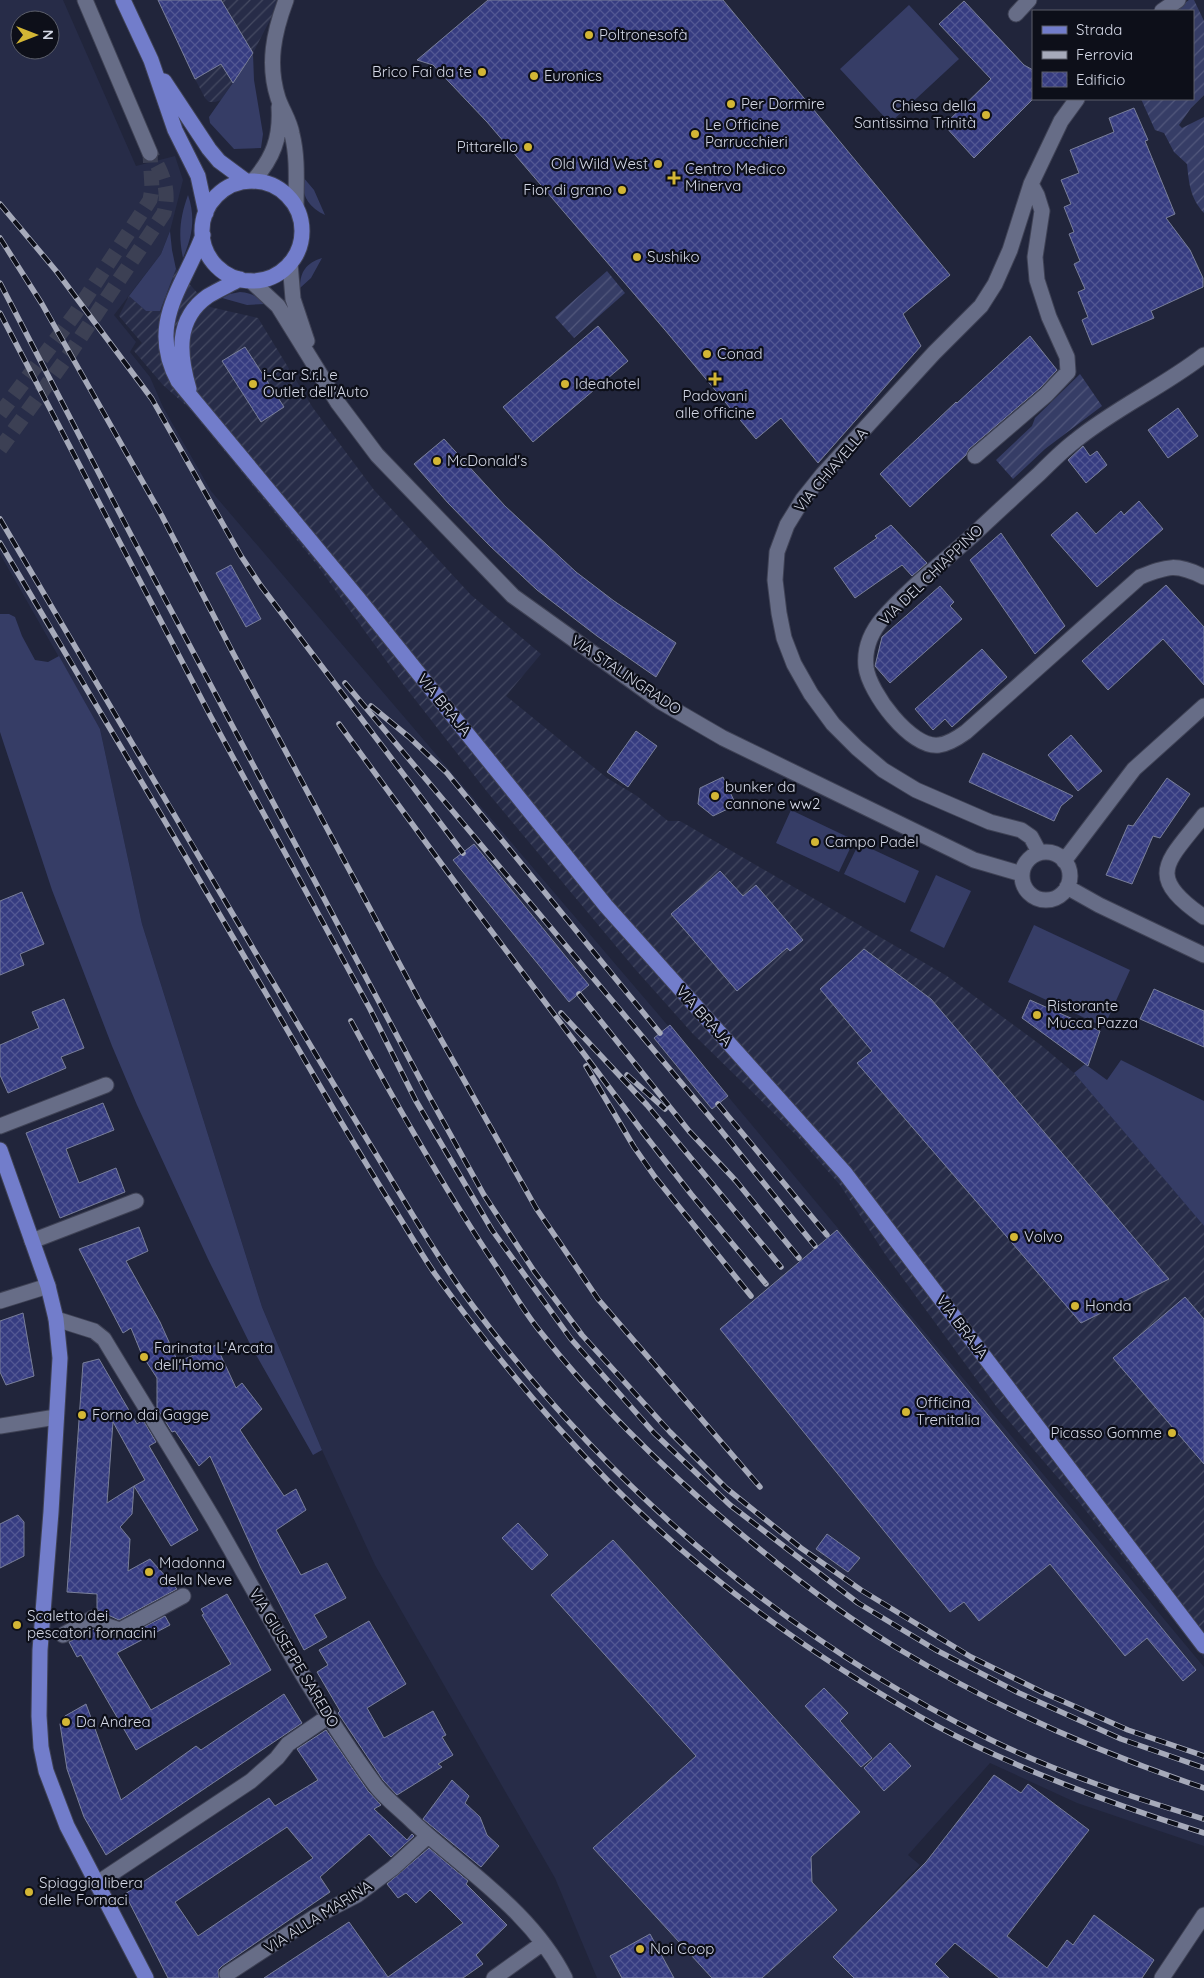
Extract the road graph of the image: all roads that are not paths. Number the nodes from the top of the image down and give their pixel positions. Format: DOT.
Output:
graph roads {
  1 [pos="85,0"];
  2 [pos="123,0"];
  3 [pos="286,0"];
  4 [pos="1029,0"];
  5 [pos="1178,0"];
  6 [pos="1163,10"];
  7 [pos="1016,14"];
  8 [pos="151,60"];
  9 [pos="278,98"];
  10 [pos="1077,100"];
  11 [pos="150,153"];
  12 [pos="249,181"];
  13 [pos="1032,184"];
  14 [pos="296,206"];
  15 [pos="206,213"];
  16 [pos="203,235"];
  17 [pos="290,263"];
  18 [pos="245,280"];
  19 [pos="1204,355"];
  20 [pos="315,363"];
  21 [pos="190,395"];
  22 [pos="975,456"];
  23 [pos="1204,577"];
  24 [pos="1204,706"];
  25 [pos="1204,815"];
  26 [pos="1039,852"];
  27 [pos="1064,861"];
  28 [pos="1022,874"];
  29 [pos="1067,887"];
  30 [pos="1204,917"];
  31 [pos="1204,956"];
  32 [pos="106,1085"];
  33 [pos="0,1126"];
  34 [pos="1,1157"];
  35 [pos="136,1201"];
  36 [pos="32,1240"];
  37 [pos="48,1286"];
  38 [pos="0,1301"];
  39 [pos="56,1319"];
  40 [pos="56,1417"];
  41 [pos="0,1426"];
  42 [pos="183,1596"];
  43 [pos="63,1636"];
  44 [pos="1204,1646"];
  45 [pos="329,1716"];
  46 [pos="428,1836"];
  47 [pos="96,1884"];
  48 [pos="1204,1914"];
  49 [pos="544,1943"];
  50 [pos="227,1974"];
  51 [pos="146,1978"];
  52 [pos="494,1978"];
  53 [pos="565,1978"];
  54 [pos="1162,1978"];
  1 -- 11 [label="street"];
  2 -- 8 [label="main road"];
  3 -- 9 [label="street"];
  4 -- 7 [label="street"];
  5 -- 6 [label="street"];
  8 -- 12 [label="main road"];
  8 -- 15 [label="main road"];
  9 -- 12 [label="street"];
  9 -- 14 [label="street"];
  10 -- 13 [label="street, VIA CHIAVELLA"];
  12 -- 14 [label="main road"];
  12 -- 15 [label="main road"];
  13 -- 22 [label="street"];
  13 -- 26 [label="street, VIA CHIAVELLA"];
  14 -- 17 [label="main road"];
  15 -- 16 [label="main road"];
  16 -- 18 [label="main road"];
  16 -- 21 [label="main road, VIA BRAJA"];
  17 -- 18 [label="main road"];
  17 -- 20 [label="street, VIA STALINGRADO"];
  18 -- 20 [label="street, VIA STALINGRADO"];
  18 -- 21 [label="main road, VIA BRAJA"];
  19 -- 23 [label="street, VIA DEL CHIAPPINO"];
  20 -- 28 [label="street, VIA STALINGRADO"];
  21 -- 44 [label="main road, VIA BRAJA"];
  24 -- 27 [label="street"];
  25 -- 30 [label="street"];
  26 -- 27 [label="street"];
  26 -- 28 [label="street"];
  27 -- 29 [label="street"];
  28 -- 29 [label="street"];
  29 -- 31 [label="street"];
  32 -- 33 [label="street"];
  34 -- 36 [label="main road"];
  35 -- 36 [label="street"];
  36 -- 37 [label="main road"];
  37 -- 38 [label="street"];
  37 -- 39 [label="main road"];
  39 -- 40 [label="main road"];
  39 -- 45 [label="street, VIA GIUSEPPE SAREDO"];
  40 -- 41 [label="street"];
  40 -- 47 [label="main road"];
  42 -- 43 [label="street"];
  45 -- 46 [label="street, VIA GIUSEPPE SAREDO"];
  45 -- 47 [label="street"];
  46 -- 49 [label="street, VIA GIUSEPPE SAREDO"];
  46 -- 50 [label="street, VIA ALLA MARINA"];
  47 -- 51 [label="main road"];
  48 -- 54 [label="street"];
  49 -- 52 [label="street"];
  49 -- 53 [label="street, VIA GIUSEPPE SAREDO"];
}
